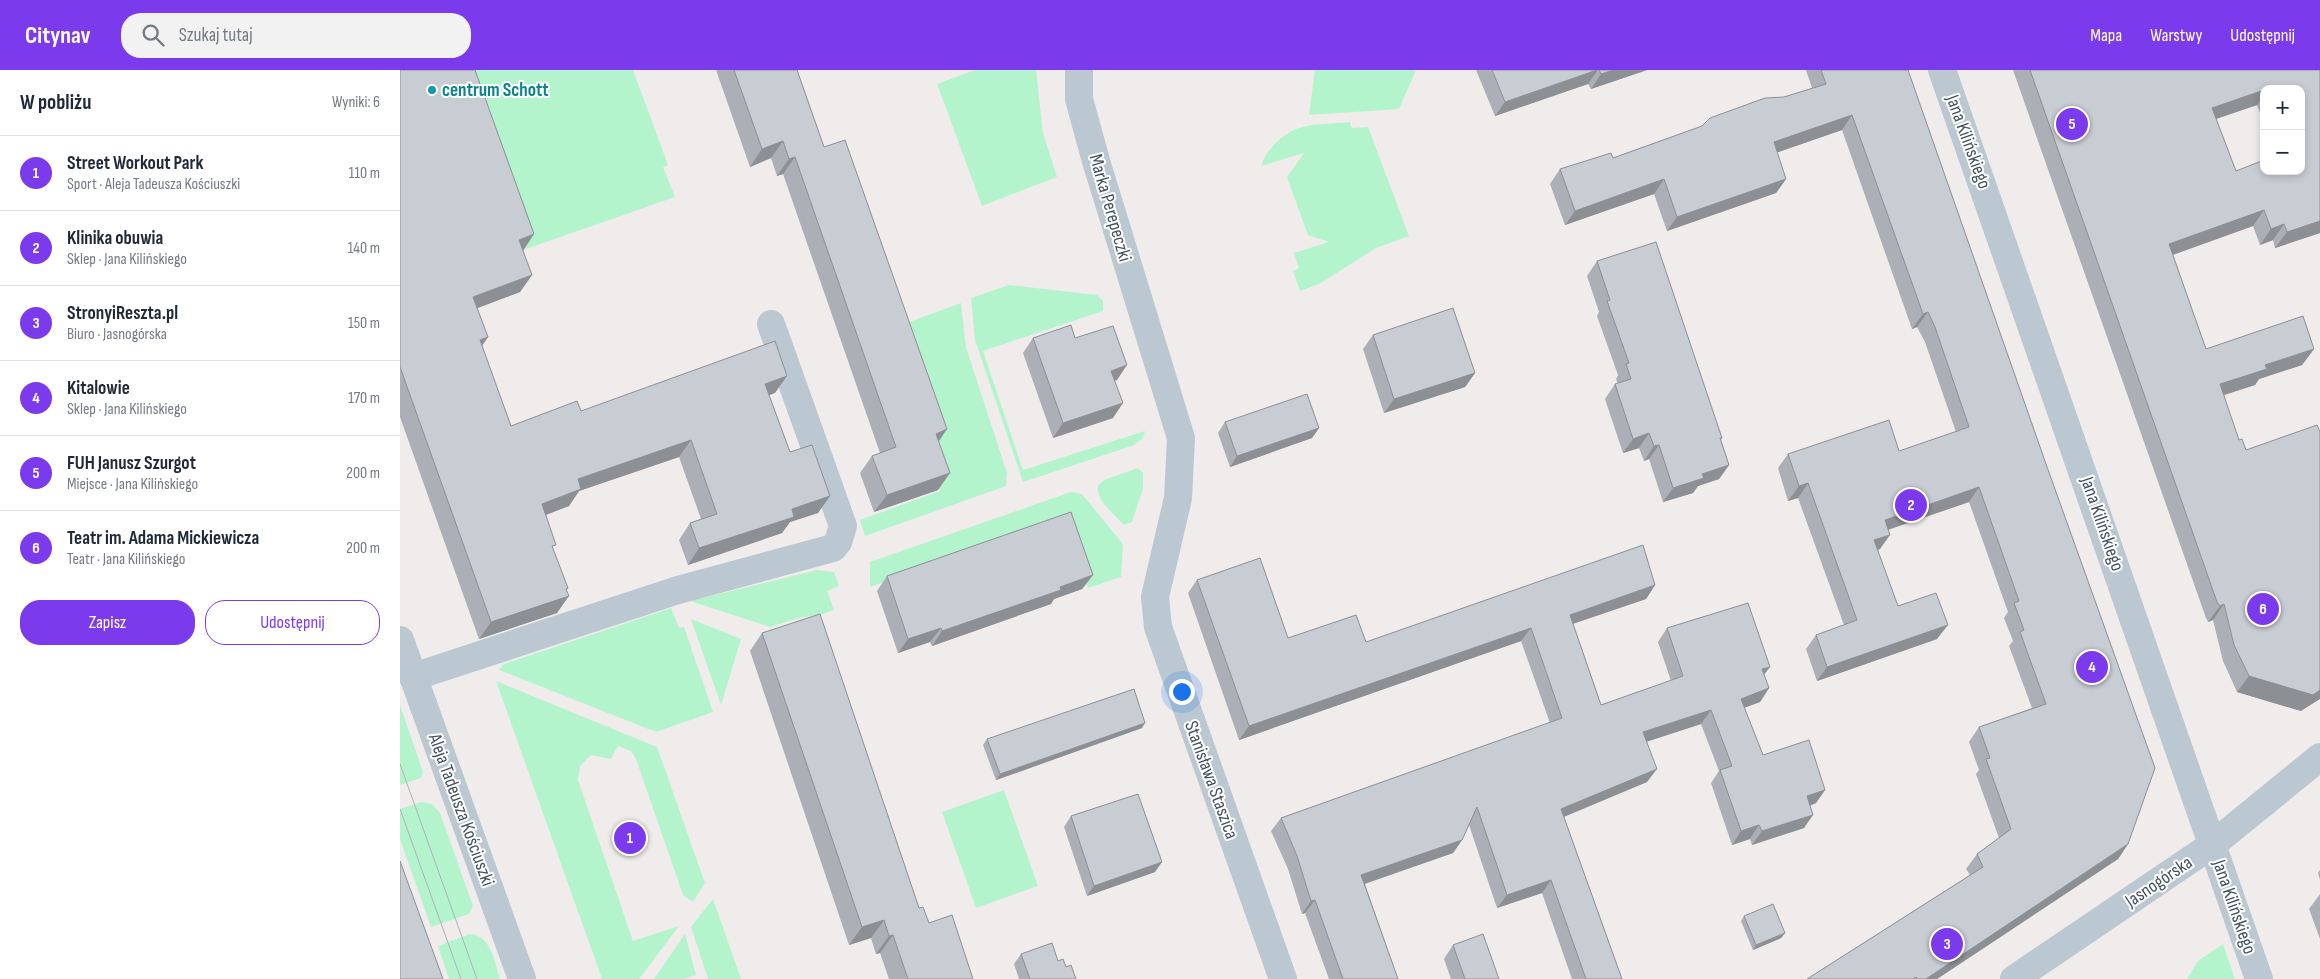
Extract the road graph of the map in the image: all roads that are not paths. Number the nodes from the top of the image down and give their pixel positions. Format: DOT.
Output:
graph roads {
  1 [pos="1079,70"];
  2 [pos="1942,70"];
  3 [pos="771,324"];
  4 [pos="1152,344"];
  5 [pos="400,640"];
  6 [pos="413,677"];
  7 [pos="2320,757"];
  8 [pos="2212,845"];
  9 [pos="522,979"];
  10 [pos="1283,979"];
  11 [pos="2014,979"];
  12 [pos="2258,979"];
  1 -- 4 [label="street, Marka Perepeczki"];
  2 -- 8 [label="street, Jana Kilińskiego"];
  3 -- 6 [label="street"];
  4 -- 10 [label="street, Stanisława Staszica"];
  5 -- 6 [label="street, Aleja Tadeusza Kościuszki"];
  6 -- 9 [label="street, Aleja Tadeusza Kościuszki"];
  7 -- 8 [label="street, Jasnogórska"];
  8 -- 11 [label="street, Jasnogórska"];
  8 -- 12 [label="street, Jana Kilińskiego"];
}
